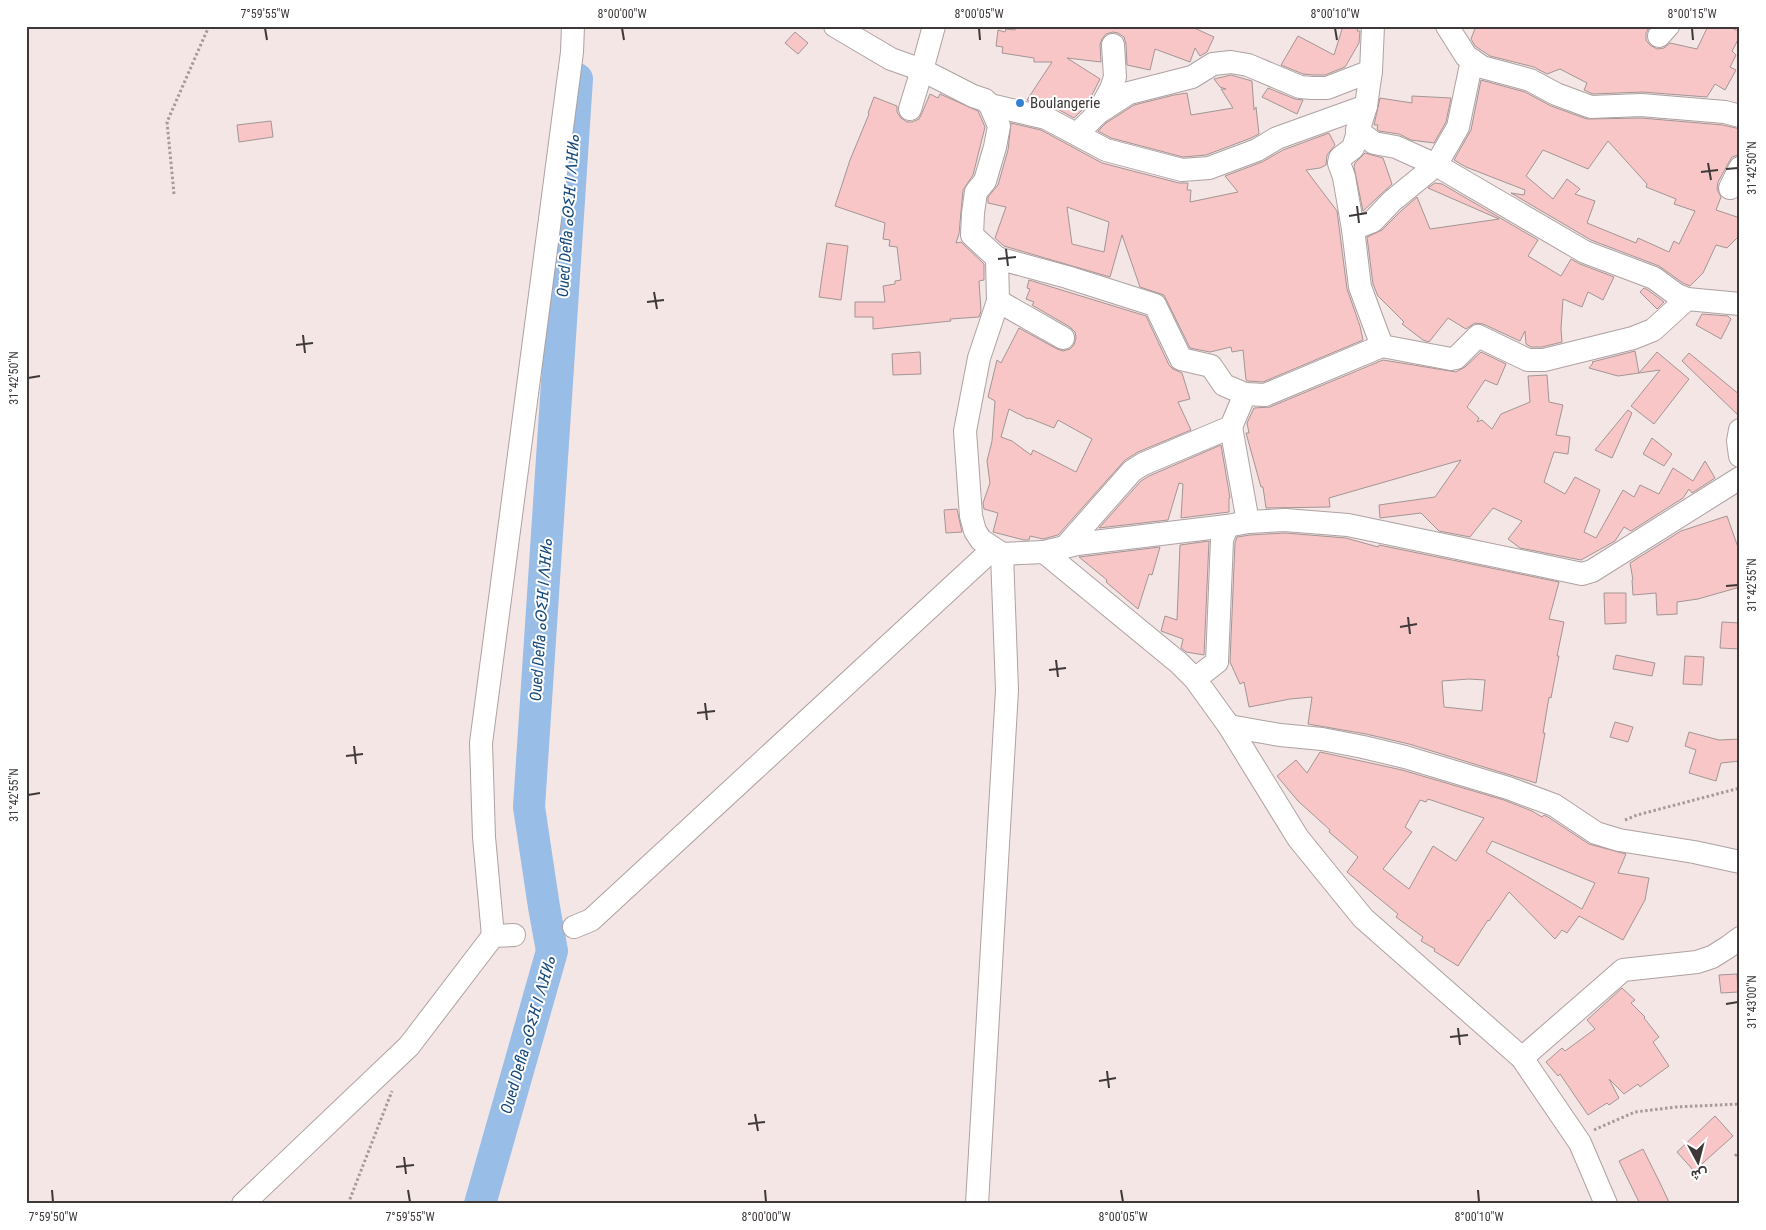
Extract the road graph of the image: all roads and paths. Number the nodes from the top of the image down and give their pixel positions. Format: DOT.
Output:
graph roads {
  1 [pos="208,26"];
  2 [pos="573,26"];
  3 [pos="835,26"];
  4 [pos="934,26"];
  5 [pos="1374,26"];
  6 [pos="1447,26"];
  7 [pos="1113,46"];
  8 [pos="1472,60"];
  9 [pos="922,70"];
  10 [pos="1372,71"];
  11 [pos="990,105"];
  12 [pos="1366,106"];
  13 [pos="910,108"];
  14 [pos="1098,113"];
  15 [pos="1740,116"];
  16 [pos="1357,130"];
  17 [pos="1077,134"];
  18 [pos="1436,165"];
  19 [pos="1740,168"];
  20 [pos="1730,188"];
  21 [pos="174,194"];
  22 [pos="1353,229"];
  23 [pos="997,258"];
  24 [pos="1688,299"];
  25 [pos="998,301"];
  26 [pos="1740,304"];
  27 [pos="1063,338"];
  28 [pos="1382,346"];
  29 [pos="1245,394"];
  30 [pos="1232,426"];
  31 [pos="1740,430"];
  32 [pos="1740,456"];
  33 [pos="1740,478"];
  34 [pos="1237,524"];
  35 [pos="1054,549"];
  36 [pos="997,552"];
  37 [pos="1195,679"];
  38 [pos="1229,726"];
  39 [pos="1740,788"];
  40 [pos="1596,834"];
  41 [pos="1740,862"];
  42 [pos="574,927"];
  43 [pos="1740,938"];
  44 [pos="1522,1058"];
  45 [pos="395,1084"];
  46 [pos="1740,1104"];
  47 [pos="1576,1138"];
  48 [pos="1740,1151"];
  49 [pos="1735,1156"];
  50 [pos="243,1204"];
  51 [pos="348,1204"];
  52 [pos="977,1204"];
  53 [pos="1606,1204"];
  1 -- 21 [label="path"];
  2 -- 50 [label="street"];
  3 -- 9 [label="street"];
  4 -- 9 [label="street"];
  5 -- 10 [label="street"];
  6 -- 8 [label="street"];
  7 -- 14 [label="street"];
  8 -- 15 [label="street"];
  8 -- 18 [label="street"];
  9 -- 11 [label="street"];
  9 -- 13 [label="street"];
  10 -- 12 [label="street"];
  10 -- 14 [label="street"];
  11 -- 17 [label="street"];
  11 -- 23 [label="street"];
  12 -- 16 [label="street"];
  12 -- 17 [label="street"];
  14 -- 17 [label="street"];
  16 -- 18 [label="street"];
  16 -- 22 [label="street"];
  18 -- 22 [label="street"];
  18 -- 24 [label="street"];
  19 -- 20 [label="street"];
  22 -- 28 [label="street"];
  23 -- 25 [label="street"];
  23 -- 29 [label="street"];
  24 -- 26 [label="street"];
  24 -- 28 [label="street"];
  25 -- 27 [label="street"];
  25 -- 36 [label="street"];
  28 -- 29 [label="street"];
  29 -- 30 [label="street"];
  30 -- 34 [label="street"];
  30 -- 35 [label="street"];
  31 -- 32 [label="street"];
  33 -- 34 [label="street"];
  34 -- 35 [label="street"];
  34 -- 37 [label="street"];
  35 -- 36 [label="street"];
  35 -- 37 [label="street"];
  36 -- 42 [label="street"];
  36 -- 52 [label="street"];
  37 -- 38 [label="street"];
  38 -- 40 [label="street"];
  38 -- 44 [label="street"];
  39 -- 40 [label="path"];
  40 -- 41 [label="street"];
  43 -- 44 [label="street"];
  44 -- 47 [label="street"];
  45 -- 51 [label="path"];
  46 -- 47 [label="path"];
  47 -- 53 [label="street"];
  48 -- 49 [label="path"];
}
